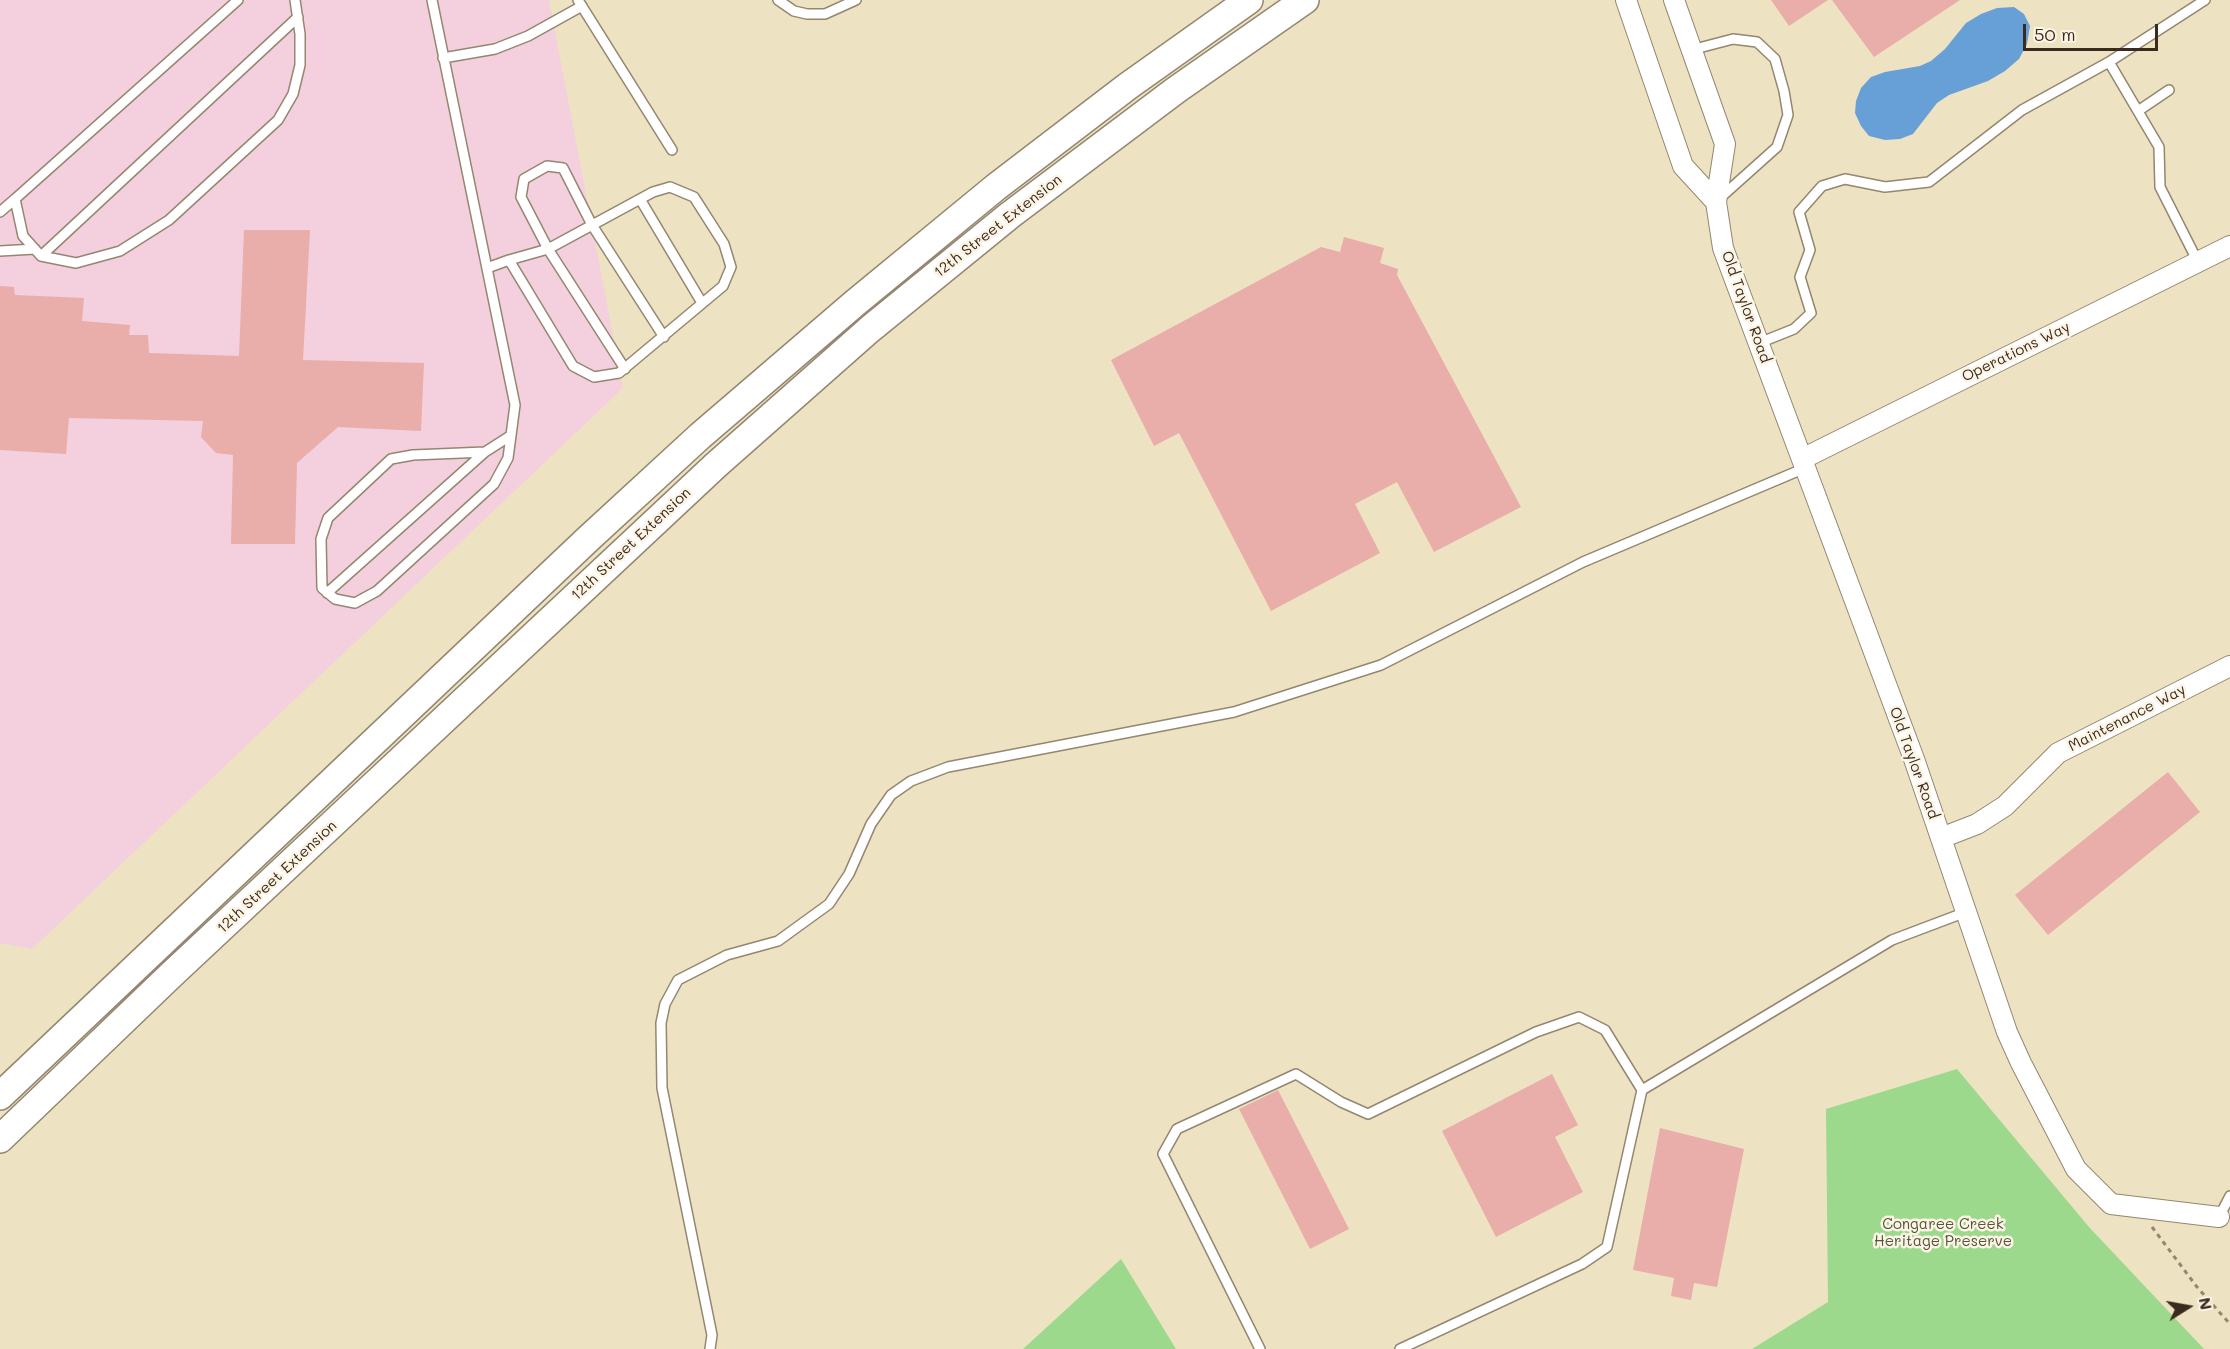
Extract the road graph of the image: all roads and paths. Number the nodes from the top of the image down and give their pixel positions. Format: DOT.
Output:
graph roads {
  1 [pos="238,0"];
  2 [pos="295,0"];
  3 [pos="432,0"];
  4 [pos="778,0"];
  5 [pos="856,0"];
  6 [pos="1249,0"];
  7 [pos="1305,0"];
  8 [pos="1626,0"];
  9 [pos="1674,0"];
  10 [pos="2205,0"];
  11 [pos="580,3"];
  12 [pos="298,17"];
  13 [pos="1691,50"];
  14 [pos="443,57"];
  15 [pos="2109,62"];
  16 [pos="2169,90"];
  17 [pos="2138,111"];
  18 [pos="672,150"];
  19 [pos="15,199"];
  20 [pos="640,199"];
  21 [pos="1716,202"];
  22 [pos="0,212"];
  23 [pos="592,225"];
  24 [pos="2230,246"];
  25 [pos="548,249"];
  26 [pos="0,251"];
  27 [pos="38,252"];
  28 [pos="509,260"];
  29 [pos="2198,262"];
  30 [pos="487,268"];
  31 [pos="702,303"];
  32 [pos="664,337"];
  33 [pos="1759,343"];
  34 [pos="625,369"];
  35 [pos="510,436"];
  36 [pos="485,452"];
  37 [pos="1804,463"];
  38 [pos="327,593"];
  39 [pos="2230,666"];
  40 [pos="1941,838"];
  41 [pos="1966,912"];
  42 [pos="1642,1090"];
  43 [pos="0,1096"];
  44 [pos="0,1139"];
  45 [pos="2230,1196"];
  46 [pos="2136,1206"];
  47 [pos="2218,1217"];
  48 [pos="2230,1324"];
  49 [pos="710,1349"];
  50 [pos="1260,1349"];
  51 [pos="1400,1349"];
  1 -- 19 [label="lane"];
  2 -- 12 [label="lane"];
  3 -- 14 [label="lane"];
  4 -- 5 [label="lane"];
  6 -- 43 [label="main road, 12th Street Extension"];
  7 -- 44 [label="main road, 12th Street Extension"];
  8 -- 21 [label="street"];
  9 -- 13 [label="street, Old Taylor Road"];
  10 -- 15 [label="lane"];
  11 -- 14 [label="lane"];
  11 -- 18 [label="lane"];
  12 -- 27 [label="lane"];
  12 -- 27 [label="lane"];
  13 -- 21 [label="street, Old Taylor Road"];
  13 -- 21 [label="lane"];
  14 -- 30 [label="lane"];
  15 -- 17 [label="lane"];
  15 -- 33 [label="lane"];
  16 -- 17 [label="lane"];
  17 -- 29 [label="lane"];
  19 -- 22 [label="lane"];
  19 -- 27 [label="lane"];
  20 -- 23 [label="lane"];
  20 -- 31 [label="lane"];
  20 -- 31 [label="lane"];
  21 -- 33 [label="street, Old Taylor Road"];
  23 -- 25 [label="lane"];
  23 -- 25 [label="lane"];
  23 -- 32 [label="lane"];
  24 -- 29 [label="street, Operations Way"];
  25 -- 28 [label="lane"];
  25 -- 34 [label="lane"];
  26 -- 27 [label="lane"];
  28 -- 30 [label="lane"];
  28 -- 34 [label="lane"];
  29 -- 37 [label="street, Operations Way"];
  30 -- 35 [label="lane"];
  31 -- 32 [label="lane"];
  32 -- 34 [label="lane"];
  33 -- 37 [label="street, Old Taylor Road"];
  35 -- 36 [label="lane"];
  35 -- 38 [label="lane"];
  36 -- 38 [label="lane"];
  36 -- 38 [label="lane"];
  37 -- 40 [label="street, Old Taylor Road"];
  37 -- 49 [label="lane"];
  39 -- 40 [label="street, Maintenance Way"];
  40 -- 41 [label="street, Old Taylor Road"];
  41 -- 42 [label="lane"];
  41 -- 46 [label="street, Old Taylor Road"];
  42 -- 50 [label="lane"];
  42 -- 51 [label="lane"];
  45 -- 47 [label="lane"];
  46 -- 47 [label="street, Old Taylor Road"];
  46 -- 48 [label="path"];
}
